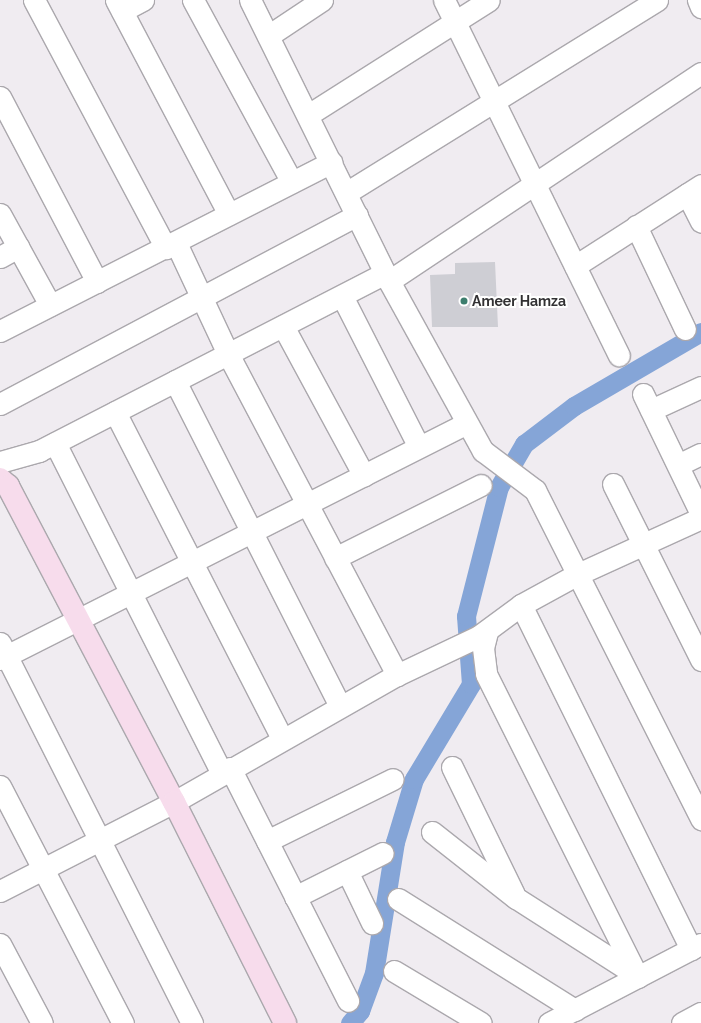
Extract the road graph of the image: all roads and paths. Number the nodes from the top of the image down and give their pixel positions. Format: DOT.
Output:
graph roads {
  1 [pos="34,0"];
  2 [pos="142,0"];
  3 [pos="193,0"];
  4 [pos="250,0"];
  5 [pos="322,0"];
  6 [pos="444,0"];
  7 [pos="489,0"];
  8 [pos="657,0"];
  9 [pos="698,0"];
  10 [pos="119,6"];
  11 [pos="701,7"];
  12 [pos="454,22"];
  13 [pos="268,36"];
  14 [pos="701,74"];
  15 [pos="0,96"];
  16 [pos="495,103"];
  17 [pos="308,115"];
  18 [pos="331,162"];
  19 [pos="292,182"];
  20 [pos="535,184"];
  21 [pos="694,189"];
  22 [pos="346,193"];
  23 [pos="0,214"];
  24 [pos="229,214"];
  25 [pos="357,215"];
  26 [pos="701,222"];
  27 [pos="636,226"];
  28 [pos="171,246"];
  29 [pos="9,252"];
  30 [pos="575,266"];
  31 [pos="387,277"];
  32 [pos="96,282"];
  33 [pos="342,296"];
  34 [pos="201,297"];
  35 [pos="50,305"];
  36 [pos="283,326"];
  37 [pos="685,328"];
  38 [pos="0,331"];
  39 [pos="228,354"];
  40 [pos="619,355"];
  41 [pos="175,381"];
  42 [pos="701,387"];
  43 [pos="0,404"];
  44 [pos="115,412"];
  45 [pos="467,423"];
  46 [pos="55,443"];
  47 [pos="420,447"];
  48 [pos="701,454"];
  49 [pos="0,462"];
  50 [pos="678,465"];
  51 [pos="364,476"];
  52 [pos="0,479"];
  53 [pos="613,484"];
  54 [pos="481,485"];
  55 [pos="307,504"];
  56 [pos="701,514"];
  57 [pos="701,518"];
  58 [pos="252,532"];
  59 [pos="644,544"];
  60 [pos="336,558"];
  61 [pos="192,562"];
  62 [pos="576,575"];
  63 [pos="131,593"];
  64 [pos="521,606"];
  65 [pos="77,620"];
  66 [pos="483,634"];
  67 [pos="2,653"];
  68 [pos="701,660"];
  69 [pos="406,671"];
  70 [pos="340,706"];
  71 [pos="282,739"];
  72 [pos="452,767"];
  73 [pos="226,771"];
  74 [pos="393,779"];
  75 [pos="0,786"];
  76 [pos="174,802"];
  77 [pos="701,819"];
  78 [pos="432,832"];
  79 [pos="98,840"];
  80 [pos="267,841"];
  81 [pos="383,853"];
  82 [pos="43,868"];
  83 [pos="347,870"];
  84 [pos="0,891"];
  85 [pos="295,897"];
  86 [pos="516,898"];
  87 [pos="398,899"];
  88 [pos="372,923"];
  89 [pos="0,944"];
  90 [pos="696,947"];
  91 [pos="394,971"];
  92 [pos="7,975"];
  93 [pos="638,977"];
  94 [pos="348,1001"];
  95 [pos="575,1010"];
  96 [pos="701,1013"];
  97 [pos="42,1023"];
  98 [pos="123,1023"];
  99 [pos="192,1023"];
  100 [pos="285,1023"];
  101 [pos="480,1023"];
  102 [pos="549,1023"];
  103 [pos="682,1023"];
  1 -- 28 [label="street"];
  2 -- 10 [label="street"];
  3 -- 19 [label="street"];
  4 -- 13 [label="street"];
  5 -- 13 [label="street"];
  6 -- 12 [label="street"];
  7 -- 12 [label="street"];
  8 -- 16 [label="street"];
  9 -- 11 [label="street"];
  10 -- 24 [label="street"];
  12 -- 16 [label="street"];
  12 -- 17 [label="street"];
  13 -- 17 [label="street"];
  14 -- 20 [label="street"];
  15 -- 32 [label="street"];
  16 -- 20 [label="street"];
  16 -- 22 [label="street"];
  17 -- 18 [label="street"];
  18 -- 19 [label="street"];
  18 -- 22 [label="street"];
  19 -- 24 [label="street"];
  20 -- 30 [label="street"];
  20 -- 31 [label="street"];
  21 -- 26 [label="street"];
  21 -- 27 [label="street"];
  22 -- 25 [label="street"];
  23 -- 29 [label="street"];
  24 -- 28 [label="street"];
  25 -- 31 [label="street"];
  25 -- 34 [label="street"];
  27 -- 30 [label="street"];
  27 -- 37 [label="street"];
  28 -- 32 [label="street"];
  28 -- 34 [label="street"];
  29 -- 35 [label="street"];
  30 -- 40 [label="street"];
  31 -- 33 [label="street"];
  31 -- 45 [label="street"];
  32 -- 35 [label="street"];
  33 -- 36 [label="street"];
  33 -- 47 [label="street"];
  34 -- 39 [label="street"];
  34 -- 43 [label="street"];
  35 -- 38 [label="street"];
  36 -- 39 [label="street"];
  36 -- 51 [label="street"];
  39 -- 41 [label="street"];
  39 -- 55 [label="street"];
  41 -- 44 [label="street"];
  41 -- 58 [label="street"];
  42 -- 50 [label="street"];
  44 -- 46 [label="street"];
  44 -- 61 [label="street"];
  45 -- 47 [label="street"];
  45 -- 62 [label="street"];
  46 -- 49 [label="street"];
  46 -- 63 [label="street"];
  47 -- 51 [label="street"];
  48 -- 50 [label="street"];
  50 -- 56 [label="street"];
  51 -- 55 [label="street"];
  52 -- 65 [label="street"];
  53 -- 59 [label="street"];
  54 -- 60 [label="street"];
  55 -- 58 [label="street"];
  55 -- 60 [label="street"];
  57 -- 59 [label="street"];
  58 -- 61 [label="street"];
  58 -- 70 [label="street"];
  59 -- 62 [label="street"];
  59 -- 68 [label="street"];
  60 -- 69 [label="street"];
  61 -- 63 [label="street"];
  61 -- 71 [label="street"];
  62 -- 64 [label="street"];
  62 -- 77 [label="street"];
  63 -- 65 [label="street"];
  63 -- 73 [label="street"];
  64 -- 66 [label="street"];
  64 -- 90 [label="street"];
  65 -- 67 [label="street"];
  65 -- 76 [label="street"];
  66 -- 69 [label="street"];
  66 -- 93 [label="street"];
  67 -- 79 [label="street"];
  69 -- 70 [label="street"];
  70 -- 71 [label="street"];
  71 -- 73 [label="street"];
  72 -- 86 [label="street"];
  73 -- 76 [label="street"];
  73 -- 80 [label="street"];
  74 -- 80 [label="street"];
  75 -- 82 [label="street"];
  76 -- 79 [label="street"];
  76 -- 100 [label="street"];
  78 -- 86 [label="street"];
  79 -- 82 [label="street"];
  79 -- 99 [label="street"];
  80 -- 85 [label="street"];
  81 -- 83 [label="street"];
  82 -- 84 [label="street"];
  82 -- 98 [label="street"];
  83 -- 85 [label="street"];
  83 -- 88 [label="street"];
  85 -- 94 [label="street"];
  86 -- 93 [label="street"];
  87 -- 95 [label="street"];
  89 -- 92 [label="street"];
  90 -- 93 [label="street"];
  91 -- 101 [label="street"];
  92 -- 97 [label="street"];
  93 -- 95 [label="street"];
  95 -- 102 [label="street"];
  96 -- 103 [label="street"];
}
